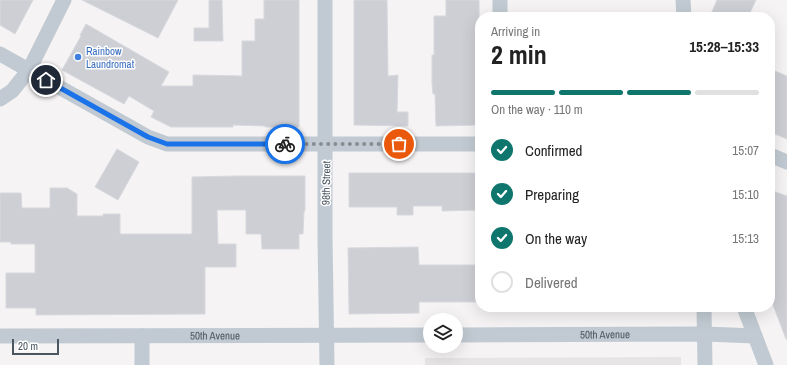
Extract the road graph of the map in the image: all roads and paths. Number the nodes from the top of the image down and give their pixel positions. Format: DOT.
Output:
graph roads {
  1 [pos="64,0"];
  2 [pos="325,0"];
  3 [pos="500,0"];
  4 [pos="683,0"];
  5 [pos="500,12"];
  6 [pos="684,12"];
  7 [pos="0,54"];
  8 [pos="28,70"];
  9 [pos="0,99"];
  10 [pos="326,144"];
  11 [pos="475,144"];
  12 [pos="775,157"];
  13 [pos="787,162"];
  14 [pos="704,312"];
  15 [pos="746,312"];
  16 [pos="705,334"];
  17 [pos="423,335"];
  18 [pos="463,335"];
  19 [pos="0,336"];
  20 [pos="142,336"];
  21 [pos="327,336"];
  22 [pos="755,336"];
  23 [pos="142,365"];
  24 [pos="327,365"];
  25 [pos="706,365"];
  26 [pos="766,365"];
  1 -- 8 [label="street"];
  2 -- 10 [label="street, 98th Street"];
  3 -- 5 [label="street"];
  4 -- 6 [label="street"];
  7 -- 8 [label="street"];
  8 -- 9 [label="street"];
  8 -- 10 [label="street"];
  10 -- 11 [label="street"];
  10 -- 21 [label="street, 98th Street"];
  12 -- 13 [label="street"];
  14 -- 16 [label="street"];
  15 -- 22 [label="street"];
  16 -- 18 [label="street, 50th Avenue"];
  16 -- 22 [label="street, 50th Avenue"];
  16 -- 25 [label="street"];
  17 -- 21 [label="street, 50th Avenue"];
  19 -- 20 [label="street, 50th Avenue"];
  20 -- 21 [label="street, 50th Avenue"];
  20 -- 23 [label="street"];
  21 -- 24 [label="street, 98th Street"];
  22 -- 26 [label="street"];
}
